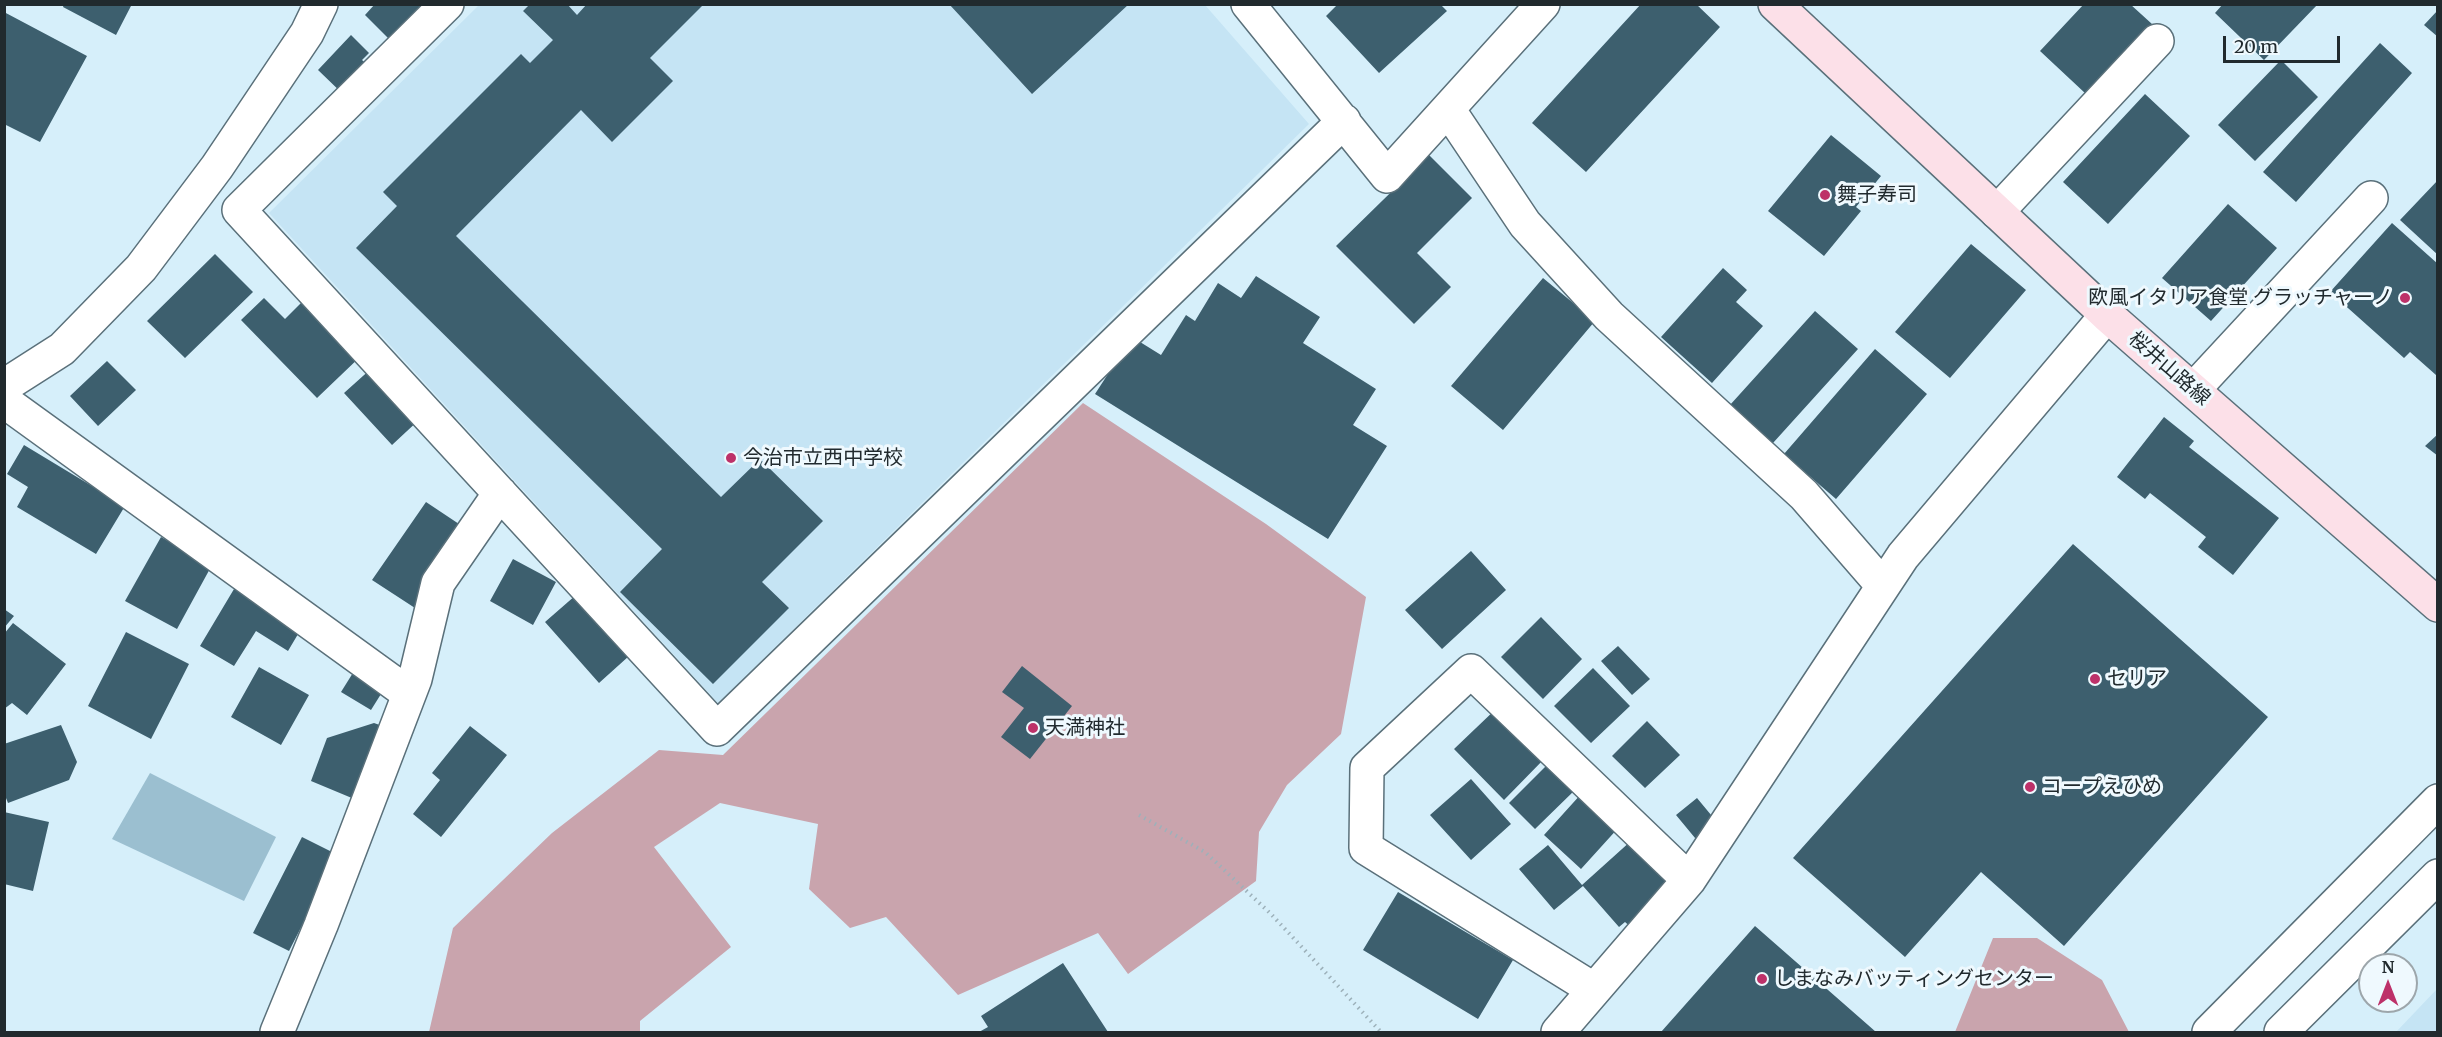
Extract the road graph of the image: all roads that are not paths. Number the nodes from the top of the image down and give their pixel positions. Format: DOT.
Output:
graph roads {
  1 [pos="321,4"];
  2 [pos="447,4"];
  3 [pos="1248,4"];
  4 [pos="1543,4"];
  5 [pos="1775,4"];
  6 [pos="2157,41"];
  7 [pos="1448,108"];
  8 [pos="1344,121"];
  9 [pos="2371,198"];
  10 [pos="1997,212"];
  11 [pos="2107,315"];
  12 [pos="4,386"];
  13 [pos="2193,390"];
  14 [pos="4,401"];
  15 [pos="500,493"];
  16 [pos="1883,585"];
  17 [pos="2438,605"];
  18 [pos="409,694"];
  19 [pos="2438,801"];
  20 [pos="2438,876"];
  21 [pos="1689,880"];
  22 [pos="1593,989"];
  23 [pos="277,1032"];
  24 [pos="1558,1032"];
  25 [pos="2209,1032"];
  26 [pos="2282,1032"];
  1 -- 12 [label="street"];
  2 -- 15 [label="street"];
  3 -- 8 [label="street"];
  4 -- 7 [label="street"];
  5 -- 10 [label="main road, 桜井山路線"];
  6 -- 10 [label="street"];
  7 -- 8 [label="street"];
  7 -- 16 [label="street"];
  8 -- 15 [label="street"];
  9 -- 13 [label="street"];
  10 -- 11 [label="main road, 桜井山路線"];
  11 -- 13 [label="main road, 桜井山路線"];
  11 -- 16 [label="street"];
  13 -- 17 [label="main road, 桜井山路線"];
  14 -- 18 [label="street"];
  15 -- 18 [label="street"];
  16 -- 21 [label="street"];
  18 -- 23 [label="street"];
  19 -- 25 [label="street"];
  20 -- 26 [label="street"];
  21 -- 22 [label="street"];
  21 -- 22 [label="street"];
  22 -- 24 [label="street"];
}
